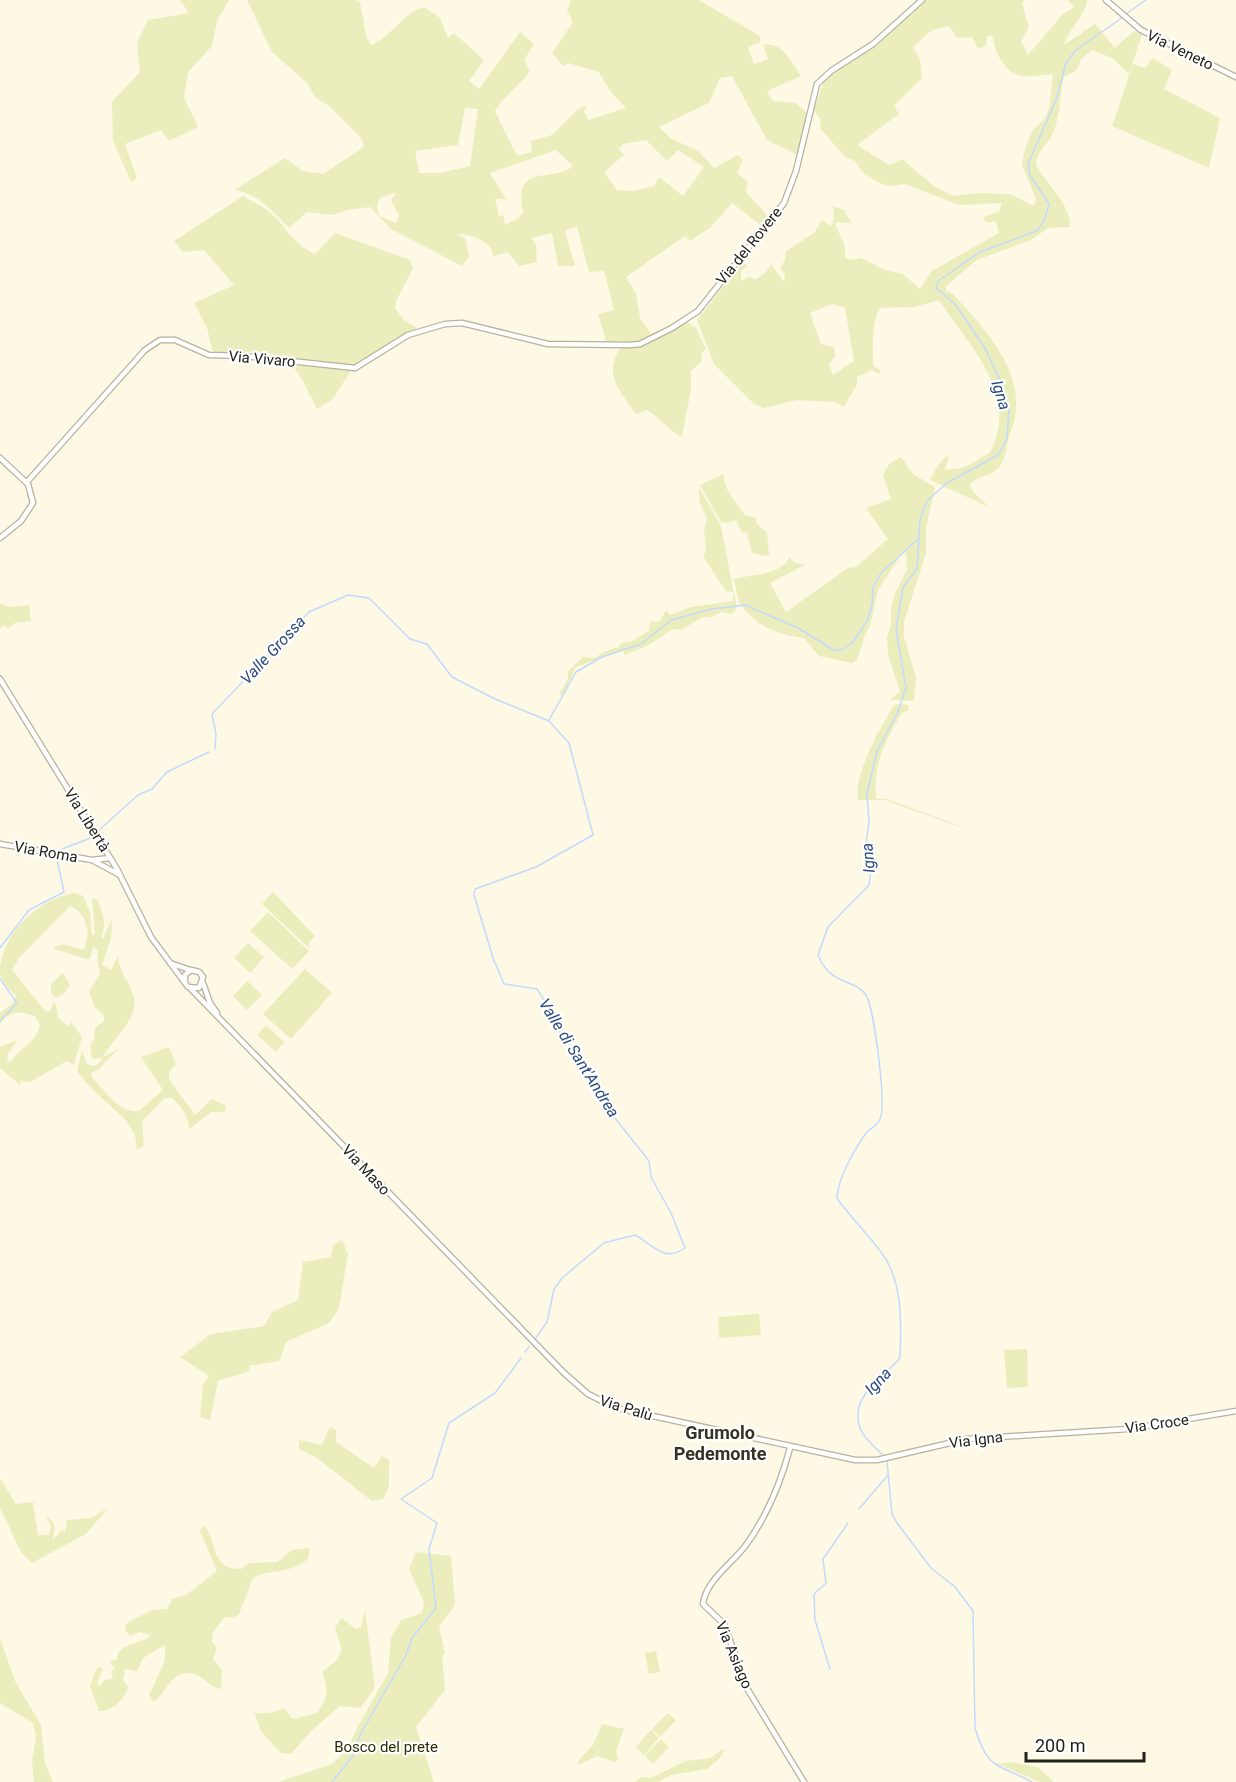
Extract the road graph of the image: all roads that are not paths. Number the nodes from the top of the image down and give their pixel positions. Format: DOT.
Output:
graph roads {
  1 [pos="922,0"];
  2 [pos="1106,0"];
  3 [pos="1236,77"];
  4 [pos="548,344"];
  5 [pos="0,458"];
  6 [pos="27,482"];
  7 [pos="0,538"];
  8 [pos="0,679"];
  9 [pos="0,844"];
  10 [pos="103,845"];
  11 [pos="110,858"];
  12 [pos="94,859"];
  13 [pos="103,865"];
  14 [pos="120,875"];
  15 [pos="170,963"];
  16 [pos="191,970"];
  17 [pos="185,983"];
  18 [pos="203,983"];
  19 [pos="189,988"];
  20 [pos="222,1020"];
  21 [pos="511,1319"];
  22 [pos="1236,1411"];
  23 [pos="1077,1432"];
  24 [pos="790,1448"];
  25 [pos="879,1459"];
  26 [pos="804,1782"];
  1 -- 4 [label="street, Via del Rovere"];
  2 -- 3 [label="street, Via Veneto"];
  4 -- 6 [label="street, Via Vivaro"];
  5 -- 6 [label="street"];
  6 -- 7 [label="street"];
  8 -- 10 [label="street, Via Libertà"];
  9 -- 12 [label="street, Via Roma"];
  10 -- 11 [label="street, Via Libertà"];
  10 -- 12 [label="street, Via Roma"];
  11 -- 12 [label="street, Via Roma"];
  11 -- 13 [label="street"];
  11 -- 14 [label="street, Via Libertà"];
  12 -- 13 [label="street, Via Roma"];
  13 -- 14 [label="street, Via Roma"];
  14 -- 15 [label="street, Via Libertà"];
  15 -- 16 [label="street"];
  15 -- 17 [label="street, Via Libertà"];
  16 -- 17 [label="street"];
  16 -- 18 [label="street"];
  17 -- 19 [label="street"];
  18 -- 19 [label="street"];
  18 -- 20 [label="street"];
  19 -- 20 [label="street"];
  20 -- 21 [label="street, Via Maso"];
  21 -- 24 [label="street, Via Palù"];
  22 -- 23 [label="street, Via Croce"];
  23 -- 25 [label="street, Via Igna"];
  24 -- 25 [label="street, Via Palù"];
  24 -- 26 [label="street, Via Asiago"];
}
